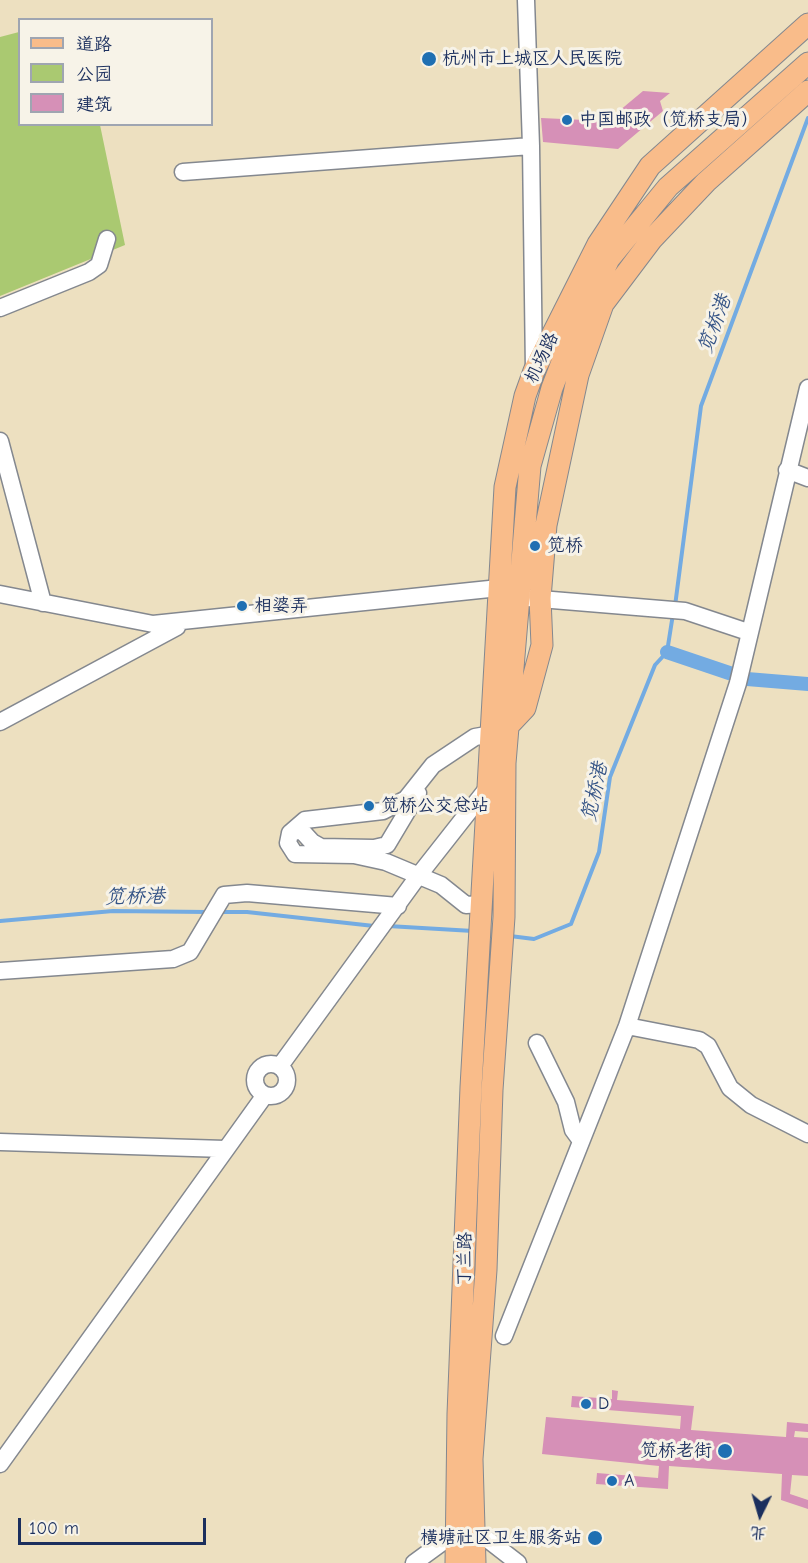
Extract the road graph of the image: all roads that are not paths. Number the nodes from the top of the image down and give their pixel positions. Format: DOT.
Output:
graph roads {
  1 [pos="526,0"];
  2 [pos="808,24"];
  3 [pos="808,63"];
  4 [pos="808,91"];
  5 [pos="531,147"];
  6 [pos="183,172"];
  7 [pos="107,239"];
  8 [pos="0,308"];
  9 [pos="534,371"];
  10 [pos="808,388"];
  11 [pos="0,441"];
  12 [pos="787,470"];
  13 [pos="808,478"];
  14 [pos="499,588"];
  15 [pos="0,594"];
  16 [pos="518,598"];
  17 [pos="540,598"];
  18 [pos="43,603"];
  19 [pos="186,623"];
  20 [pos="748,632"];
  21 [pos="0,722"];
  22 [pos="500,730"];
  23 [pos="433,765"];
  24 [pos="498,783"];
  25 [pos="290,832"];
  26 [pos="419,875"];
  27 [pos="395,909"];
  28 [pos="482,911"];
  29 [pos="0,970"];
  30 [pos="627,1026"];
  31 [pos="537,1043"];
  32 [pos="280,1066"];
  33 [pos="265,1095"];
  34 [pos="808,1134"];
  35 [pos="581,1141"];
  36 [pos="0,1142"];
  37 [pos="225,1149"];
  38 [pos="504,1336"];
  39 [pos="0,1464"];
  40 [pos="465,1535"];
  41 [pos="414,1563"];
  42 [pos="456,1563"];
  43 [pos="475,1563"];
  44 [pos="518,1563"];
  1 -- 5 [label="street"];
  2 -- 9 [label="main road, 机场路"];
  3 -- 16 [label="main road, 机场路"];
  4 -- 17 [label="main road, 机场路"];
  5 -- 6 [label="street"];
  5 -- 9 [label="street"];
  7 -- 8 [label="street"];
  9 -- 14 [label="main road, 机场路"];
  10 -- 12 [label="street"];
  11 -- 18 [label="street"];
  12 -- 13 [label="street"];
  12 -- 20 [label="street"];
  14 -- 19 [label="street"];
  14 -- 22 [label="main road, 机场路"];
  15 -- 18 [label="street"];
  16 -- 17 [label="street"];
  16 -- 22 [label="main road, 机场路"];
  17 -- 20 [label="street"];
  17 -- 22 [label="main road, 机场路"];
  18 -- 19 [label="street"];
  19 -- 21 [label="street"];
  20 -- 30 [label="street"];
  22 -- 23 [label="street"];
  22 -- 24 [label="main road, 机场路"];
  23 -- 25 [label="street"];
  23 -- 25 [label="street"];
  24 -- 26 [label="street"];
  24 -- 28 [label="main road"];
  24 -- 40 [label="main road, 丁兰路"];
  25 -- 26 [label="street"];
  26 -- 27 [label="street"];
  26 -- 28 [label="street"];
  27 -- 29 [label="street"];
  27 -- 32 [label="street"];
  28 -- 40 [label="main road, 丁兰路"];
  30 -- 34 [label="street"];
  30 -- 35 [label="street"];
  31 -- 35 [label="street"];
  32 -- 33 [label="street"];
  32 -- 33 [label="street"];
  33 -- 37 [label="street"];
  35 -- 38 [label="street"];
  36 -- 37 [label="street"];
  37 -- 39 [label="street"];
  40 -- 41 [label="street"];
  40 -- 42 [label="main road, 丁兰路"];
  40 -- 43 [label="main road, 丁兰路"];
  40 -- 44 [label="street"];
}
